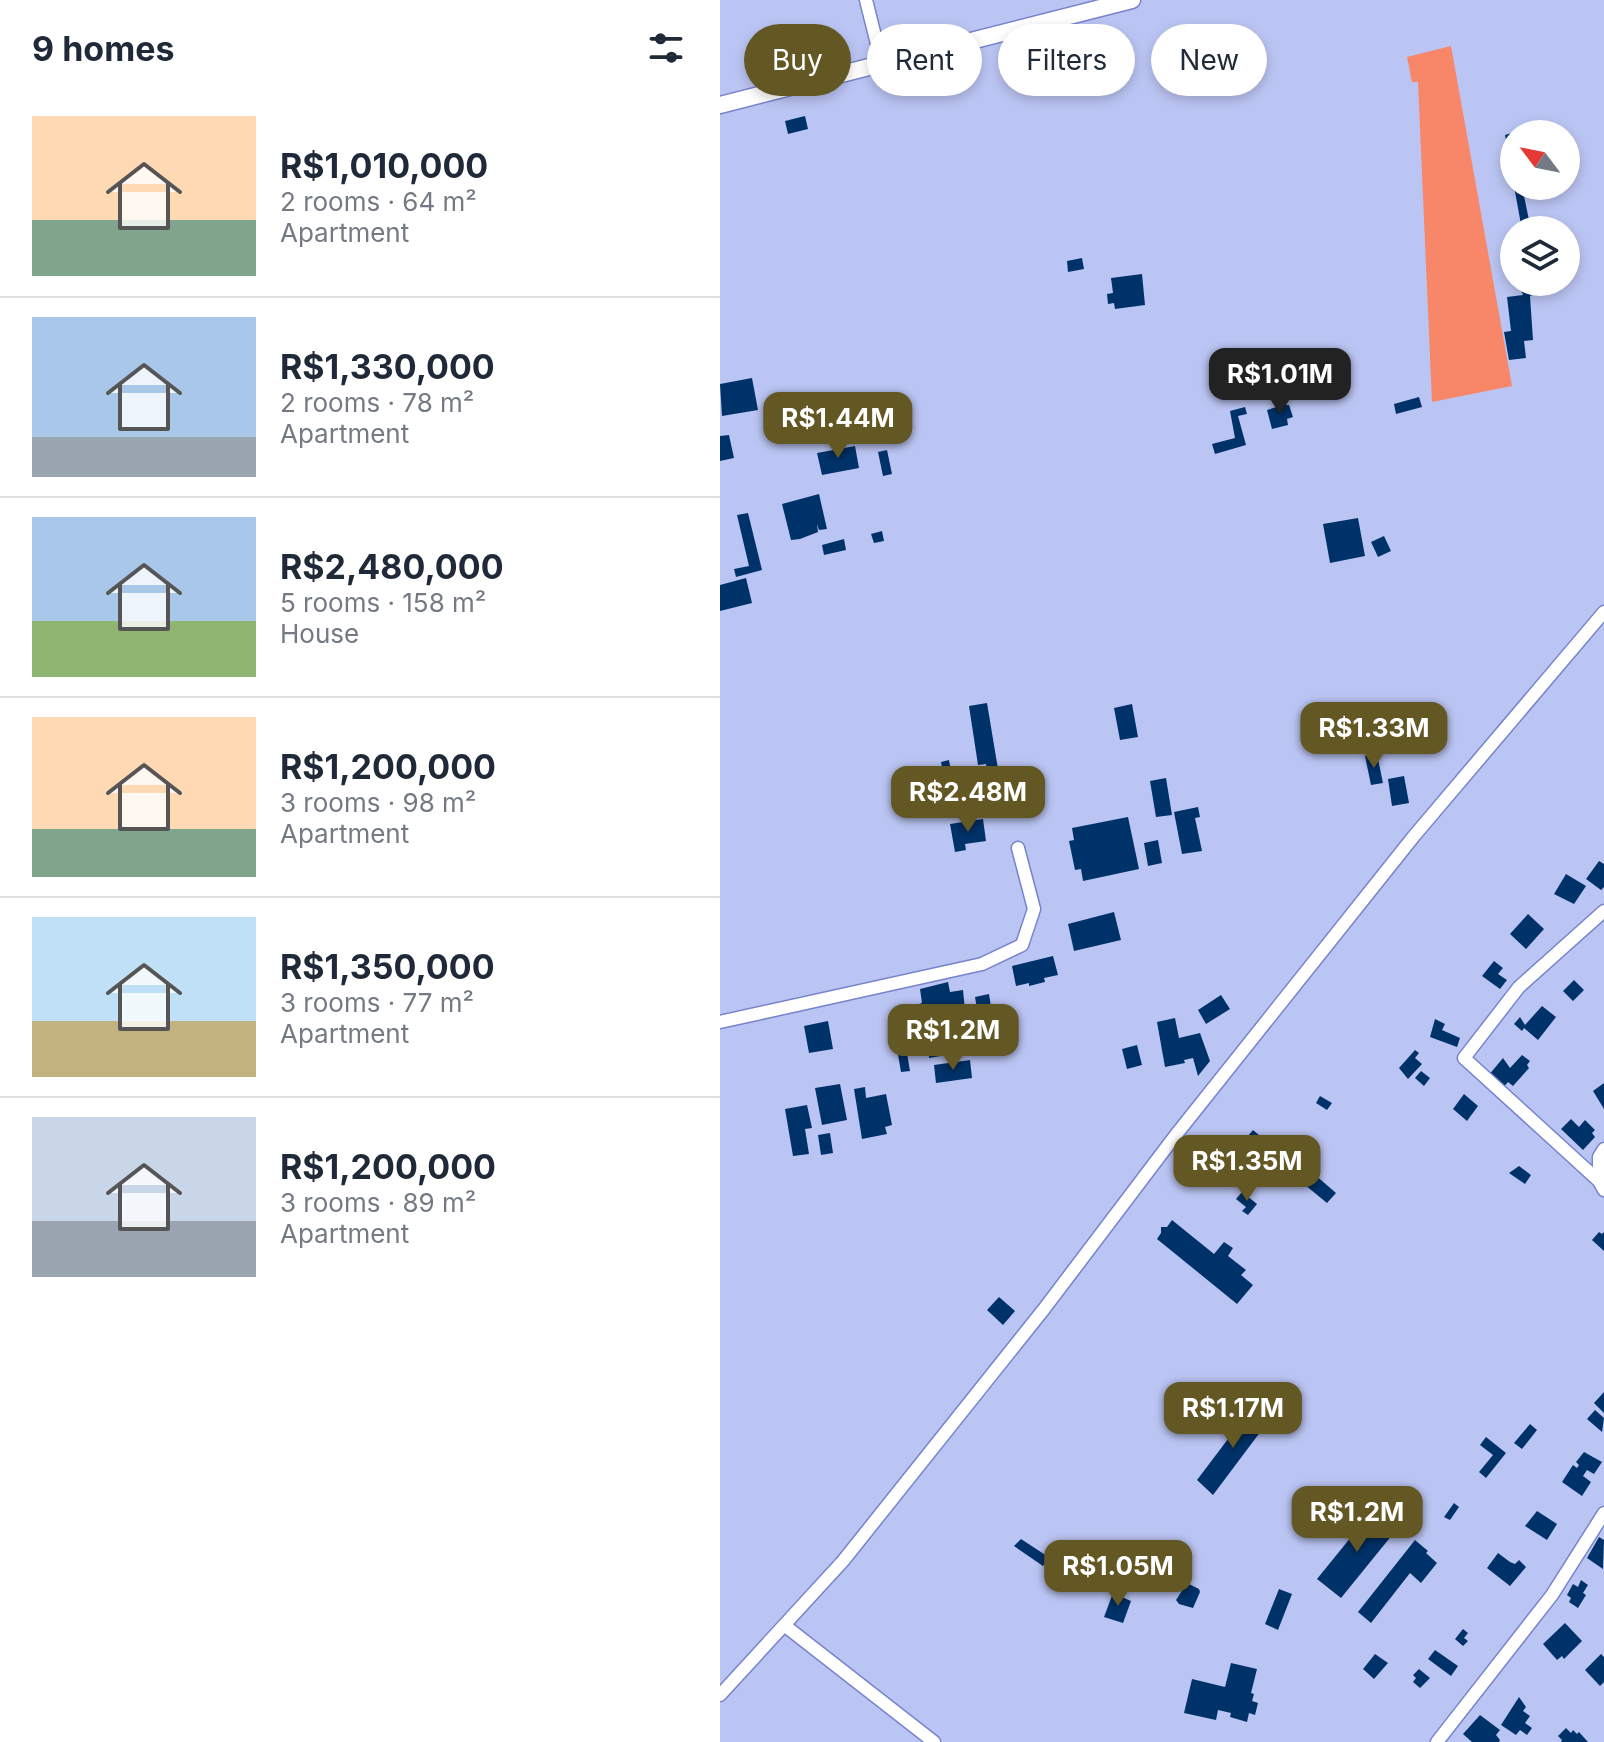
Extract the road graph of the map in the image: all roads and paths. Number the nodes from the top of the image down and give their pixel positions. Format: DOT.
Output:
graph roads {
  1 [pos="866,0"];
  2 [pos="1132,0"];
  3 [pos="872,24"];
  4 [pos="982,38"];
  5 [pos="867,68"];
  6 [pos="720,105"];
  7 [pos="1604,612"];
  8 [pos="1018,848"];
  9 [pos="1604,911"];
  10 [pos="720,1022"];
  11 [pos="1604,1149"];
  12 [pos="1602,1186"];
  13 [pos="1604,1513"];
  14 [pos="784,1625"];
  15 [pos="720,1695"];
  16 [pos="934,1742"];
  17 [pos="1437,1742"];
  1 -- 3 [label="street"];
  2 -- 4 [label="street"];
  5 -- 6 [label="street"];
  7 -- 14 [label="street"];
  8 -- 10 [label="street"];
  9 -- 12 [label="street"];
  11 -- 12 [label="street"];
  13 -- 17 [label="street"];
  14 -- 15 [label="street"];
  14 -- 16 [label="street"];
}
